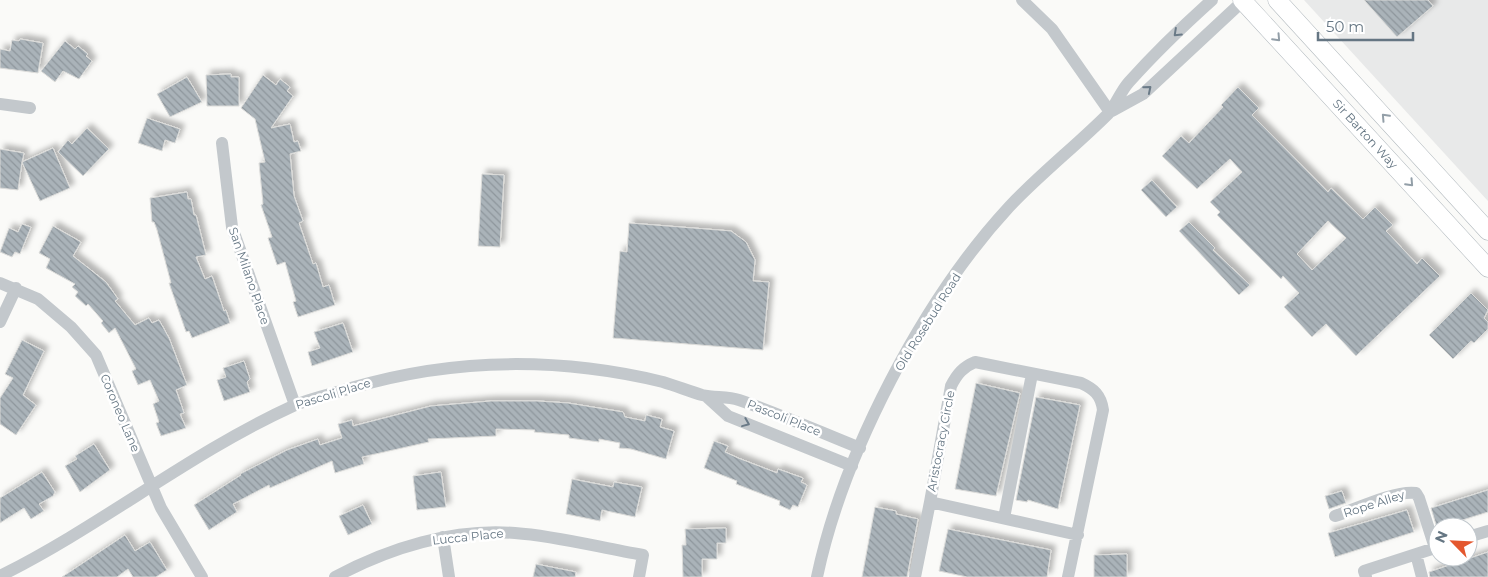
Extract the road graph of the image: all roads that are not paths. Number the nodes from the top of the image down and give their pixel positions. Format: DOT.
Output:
graph roads {
  1 [pos="1022,0"];
  2 [pos="1212,0"];
  3 [pos="1277,0"];
  4 [pos="1243,1"];
  5 [pos="0,104"];
  6 [pos="30,108"];
  7 [pos="1110,112"];
  8 [pos="222,143"];
  9 [pos="1488,231"];
  10 [pos="1488,268"];
  11 [pos="0,283"];
  12 [pos="16,288"];
  13 [pos="0,322"];
  14 [pos="1032,374"];
  15 [pos="706,396"];
  16 [pos="295,405"];
  17 [pos="860,448"];
  18 [pos="852,466"];
  19 [pos="151,488"];
  20 [pos="930,502"];
  21 [pos="1335,516"];
  22 [pos="1004,518"];
  23 [pos="1428,524"];
  24 [pos="1078,535"];
  25 [pos="443,537"];
  26 [pos="1428,550"];
  27 [pos="1416,554"];
  28 [pos="1365,574"];
  29 [pos="0,576"];
  30 [pos="202,577"];
  31 [pos="335,577"];
  32 [pos="449,577"];
  33 [pos="639,577"];
  34 [pos="817,577"];
  35 [pos="915,577"];
  36 [pos="1068,577"];
  37 [pos="1422,577"];
  1 -- 7 [label="street"];
  2 -- 7 [label="street, Old Rosebud Road, one-way"];
  9 -- 3 [label="main road, one-way"];
  7 -- 4 [label="street, Old Rosebud Road, one-way"];
  4 -- 10 [label="main road, Sir Barton Way, one-way"];
  5 -- 6 [label="street"];
  7 -- 17 [label="street, Old Rosebud Road"];
  8 -- 16 [label="street, San Milano Place"];
  11 -- 12 [label="street, Coroneo Lane"];
  12 -- 13 [label="street"];
  12 -- 19 [label="street, Coroneo Lane"];
  14 -- 20 [label="street, Aristocracy Circle"];
  14 -- 22 [label="street"];
  14 -- 24 [label="street, Aristocracy Circle"];
  15 -- 16 [label="street, Pascoli Place"];
  15 -- 17 [label="street, Pascoli Place"];
  15 -- 18 [label="street, Pascoli Place, one-way"];
  16 -- 19 [label="street, Pascoli Place"];
  17 -- 18 [label="street, Old Rosebud Road"];
  18 -- 34 [label="street, Old Rosebud Road"];
  19 -- 29 [label="street, Pascoli Place"];
  19 -- 30 [label="street, Coroneo Lane"];
  20 -- 22 [label="street, Aristocracy Circle"];
  20 -- 35 [label="street"];
  21 -- 23 [label="street, Rope Alley"];
  22 -- 24 [label="street, Aristocracy Circle"];
  24 -- 36 [label="street, Aristocracy Circle"];
  25 -- 31 [label="street, Lucca Place"];
  25 -- 32 [label="street"];
  25 -- 33 [label="street, Lucca Place"];
  26 -- 27 [label="street"];
  27 -- 28 [label="street"];
  27 -- 37 [label="street"];
}
